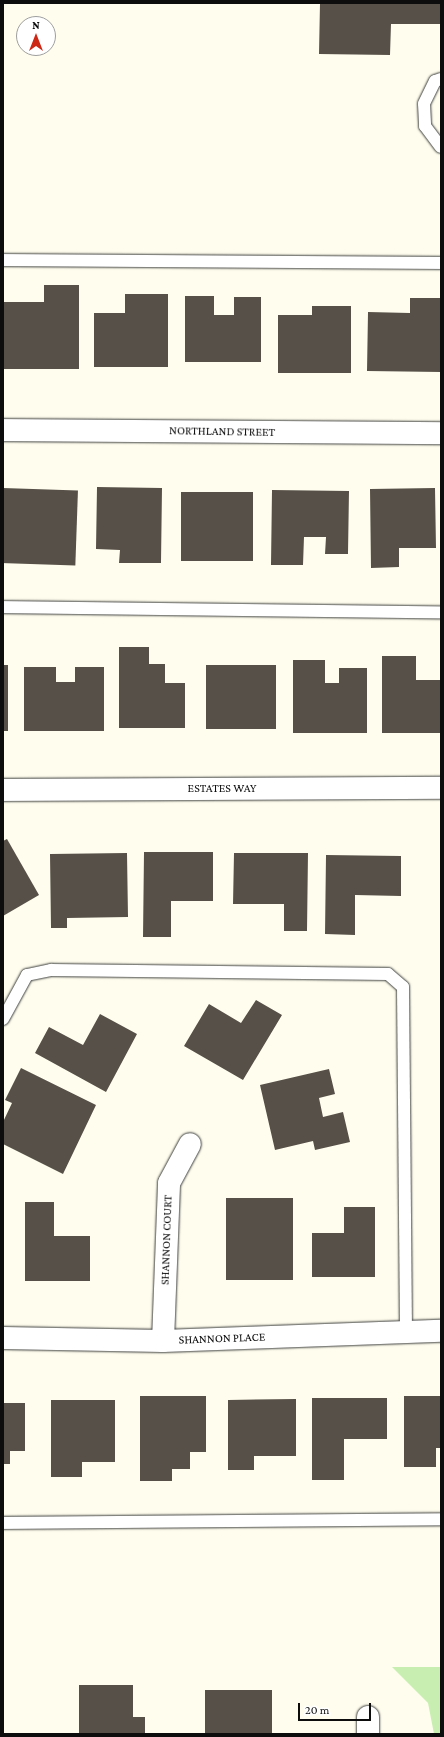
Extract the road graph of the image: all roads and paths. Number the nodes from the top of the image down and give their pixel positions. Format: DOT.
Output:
graph roads {
  1 [pos="441,79"];
  2 [pos="441,147"];
  3 [pos="3,260"];
  4 [pos="441,263"];
  5 [pos="3,430"];
  6 [pos="441,433"];
  7 [pos="3,607"];
  8 [pos="441,612"];
  9 [pos="441,788"];
  10 [pos="3,790"];
  11 [pos="3,1019"];
  12 [pos="190,1144"];
  13 [pos="441,1331"];
  14 [pos="406,1332"];
  15 [pos="3,1338"];
  16 [pos="163,1341"];
  17 [pos="441,1519"];
  18 [pos="3,1524"];
  1 -- 2 [label="lane"];
  3 -- 4 [label="lane"];
  5 -- 6 [label="street, NORTHLAND STREET"];
  7 -- 8 [label="lane"];
  9 -- 10 [label="street, ESTATES WAY"];
  11 -- 14 [label="lane"];
  12 -- 16 [label="street, SHANNON COURT"];
  13 -- 14 [label="street, SHANNON PLACE"];
  14 -- 16 [label="street, SHANNON PLACE"];
  15 -- 16 [label="street, SHANNON PLACE"];
  17 -- 18 [label="lane"];
}
